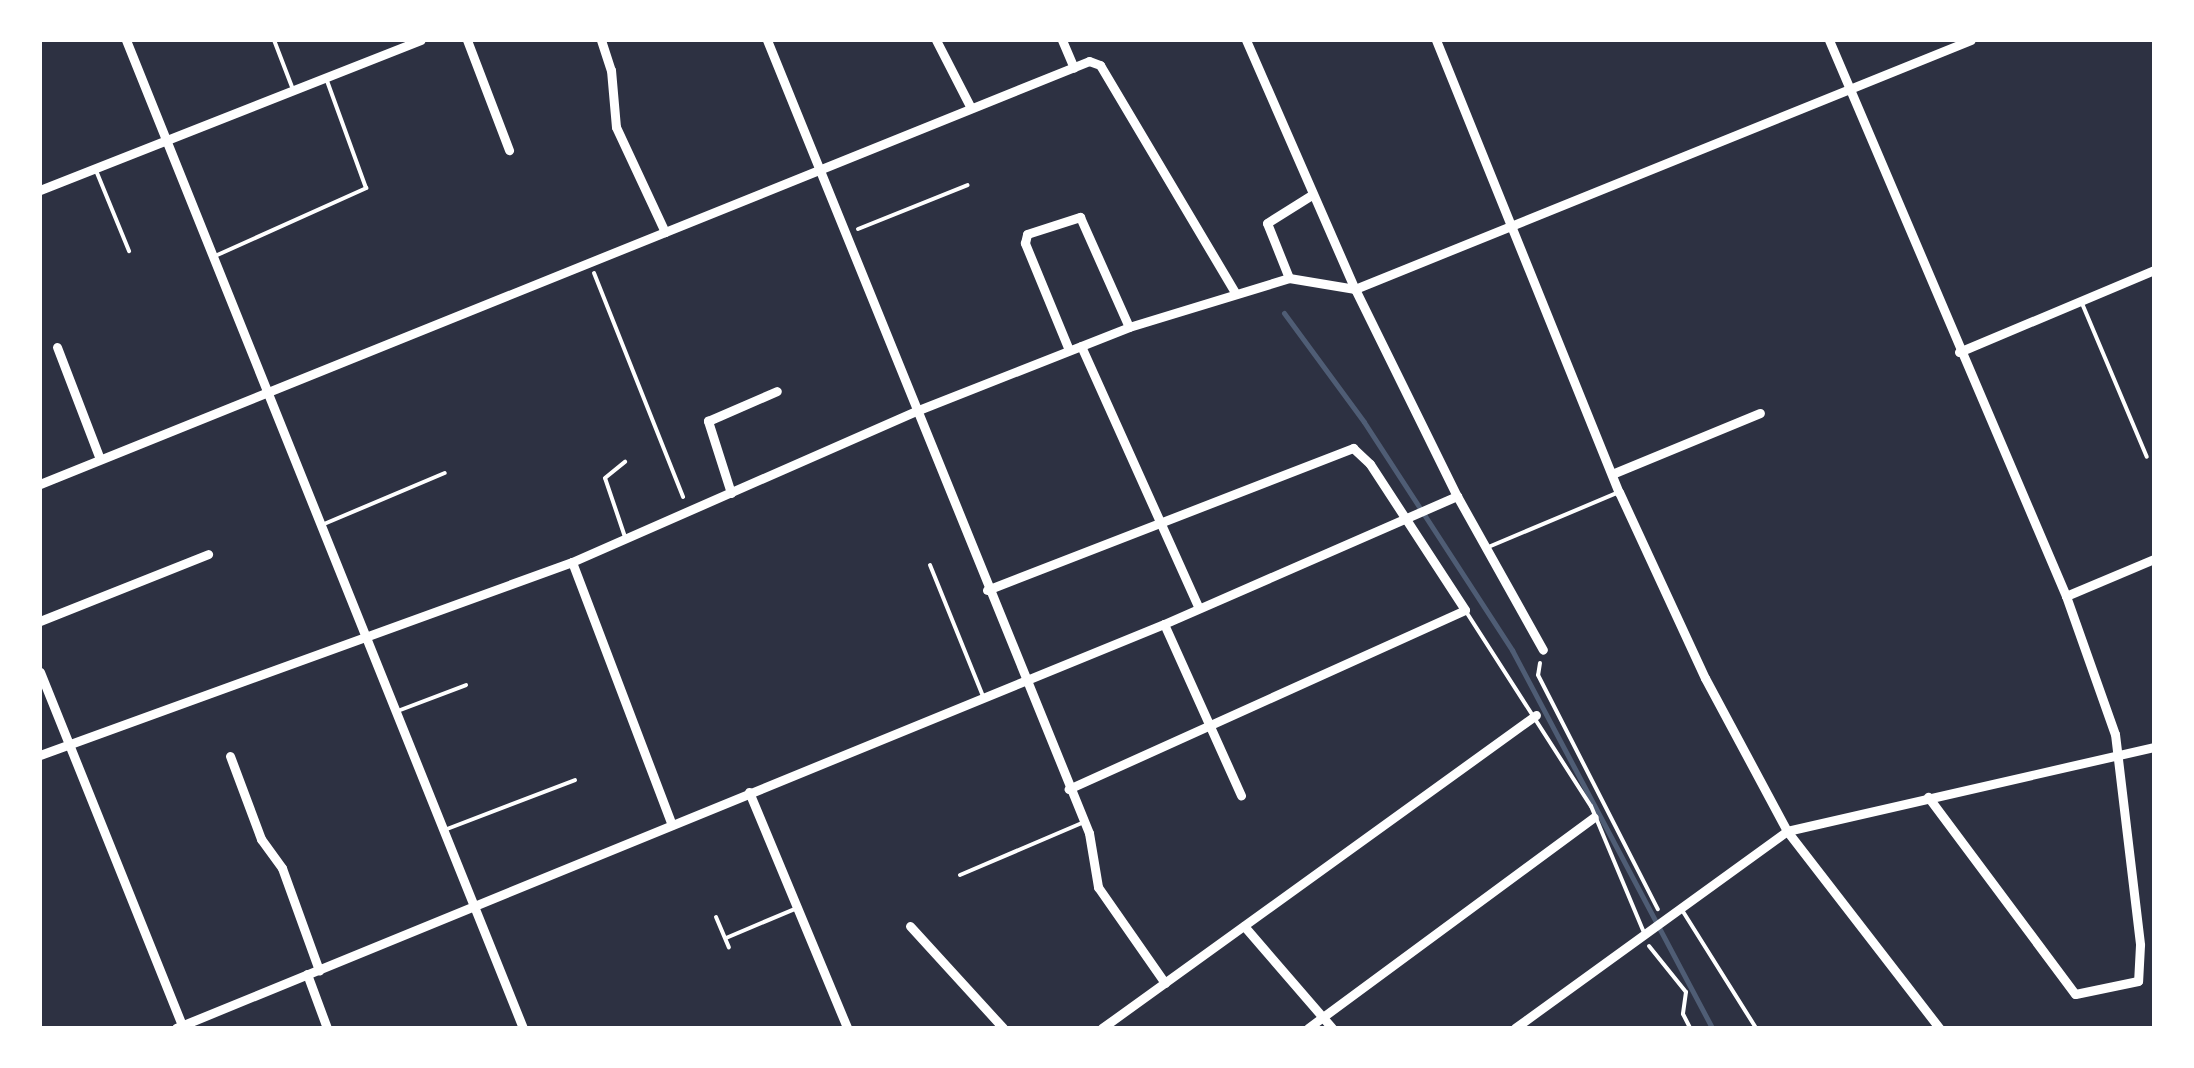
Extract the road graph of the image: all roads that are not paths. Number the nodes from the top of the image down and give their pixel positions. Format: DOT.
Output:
graph roads {
  1 [pos="126,40"];
  2 [pos="274,40"];
  3 [pos="421,40"];
  4 [pos="466,40"];
  5 [pos="601,40"];
  6 [pos="766,40"];
  7 [pos="936,40"];
  8 [pos="1062,40"];
  9 [pos="1246,40"];
  10 [pos="1436,40"];
  11 [pos="1829,40"];
  12 [pos="1970,40"];
  13 [pos="1074,68"];
  14 [pos="326,78"];
  15 [pos="1850,89"];
  16 [pos="294,90"];
  17 [pos="971,108"];
  18 [pos="166,140"];
  19 [pos="509,150"];
  20 [pos="95,168"];
  21 [pos="818,169"];
  22 [pos="40,190"];
  23 [pos="1310,196"];
  24 [pos="1514,230"];
  25 [pos="665,232"];
  26 [pos="129,252"];
  27 [pos="214,256"];
  28 [pos="2154,270"];
  29 [pos="1289,278"];
  30 [pos="1355,289"];
  31 [pos="1236,294"];
  32 [pos="2081,301"];
  33 [pos="1129,327"];
  34 [pos="1081,346"];
  35 [pos="57,347"];
  36 [pos="1069,350"];
  37 [pos="1959,352"];
  38 [pos="777,391"];
  39 [pos="266,394"];
  40 [pos="916,411"];
  41 [pos="1760,413"];
  42 [pos="2147,457"];
  43 [pos="100,459"];
  44 [pos="625,462"];
  45 [pos="444,473"];
  46 [pos="1612,474"];
  47 [pos="40,484"];
  48 [pos="731,492"];
  49 [pos="1619,492"];
  50 [pos="1457,496"];
  51 [pos="1406,518"];
  52 [pos="1162,521"];
  53 [pos="320,526"];
  54 [pos="626,539"];
  55 [pos="1486,548"];
  56 [pos="208,554"];
  57 [pos="2154,559"];
  58 [pos="572,562"];
  59 [pos="930,566"];
  60 [pos="987,590"];
  61 [pos="2066,596"];
  62 [pos="1200,608"];
  63 [pos="1466,610"];
  64 [pos="40,621"];
  65 [pos="1164,624"];
  66 [pos="365,637"];
  67 [pos="1543,650"];
  68 [pos="40,672"];
  69 [pos="1023,681"];
  70 [pos="466,686"];
  71 [pos="983,696"];
  72 [pos="396,712"];
  73 [pos="1536,715"];
  74 [pos="1209,726"];
  75 [pos="68,743"];
  76 [pos="2154,747"];
  77 [pos="2120,753"];
  78 [pos="40,755"];
  79 [pos="230,756"];
  80 [pos="576,780"];
  81 [pos="1069,789"];
  82 [pos="749,792"];
  83 [pos="1241,795"];
  84 [pos="1928,797"];
  85 [pos="1594,817"];
  86 [pos="1084,822"];
  87 [pos="672,825"];
  88 [pos="442,830"];
  89 [pos="1787,831"];
  90 [pos="960,875"];
  91 [pos="475,908"];
  92 [pos="797,908"];
  93 [pos="1682,910"];
  94 [pos="716,917"];
  95 [pos="910,926"];
  96 [pos="1244,926"];
  97 [pos="1645,937"];
  98 [pos="726,938"];
  99 [pos="729,948"];
  100 [pos="319,970"];
  101 [pos="307,974"];
  102 [pos="1165,982"];
  103 [pos="1323,1018"];
  104 [pos="180,1027"];
  105 [pos="327,1028"];
  106 [pos="523,1028"];
  107 [pos="847,1028"];
  108 [pos="1003,1028"];
  109 [pos="1102,1028"];
  110 [pos="1308,1028"];
  111 [pos="1332,1028"];
  112 [pos="1516,1028"];
  113 [pos="1756,1028"];
  114 [pos="1939,1028"];
  1 -- 18 [label="street"];
  2 -- 16 [label="lane"];
  3 -- 14 [label="street"];
  4 -- 19 [label="street"];
  5 -- 25 [label="street"];
  6 -- 21 [label="street"];
  7 -- 17 [label="street"];
  8 -- 13 [label="street"];
  9 -- 23 [label="street"];
  10 -- 24 [label="street"];
  11 -- 15 [label="street"];
  12 -- 15 [label="street"];
  13 -- 17 [label="street"];
  13 -- 31 [label="street"];
  14 -- 16 [label="street"];
  14 -- 27 [label="lane"];
  15 -- 24 [label="street"];
  15 -- 37 [label="street"];
  16 -- 18 [label="street"];
  17 -- 21 [label="street"];
  18 -- 20 [label="street"];
  18 -- 27 [label="street"];
  20 -- 22 [label="street"];
  20 -- 26 [label="lane"];
  21 -- 25 [label="street"];
  21 -- 40 [label="street"];
  23 -- 29 [label="street"];
  23 -- 30 [label="street"];
  24 -- 30 [label="street"];
  24 -- 46 [label="street"];
  25 -- 39 [label="street"];
  27 -- 39 [label="street"];
  28 -- 32 [label="street"];
  29 -- 30 [label="street"];
  29 -- 31 [label="street"];
  30 -- 50 [label="street"];
  31 -- 33 [label="street"];
  32 -- 37 [label="street"];
  32 -- 42 [label="lane"];
  33 -- 34 [label="street"];
  33 -- 36 [label="street"];
  34 -- 36 [label="street"];
  34 -- 52 [label="street"];
  35 -- 43 [label="street"];
  36 -- 40 [label="street"];
  37 -- 61 [label="street"];
  38 -- 48 [label="street"];
  39 -- 43 [label="street"];
  39 -- 53 [label="street"];
  40 -- 48 [label="street"];
  40 -- 60 [label="street"];
  41 -- 46 [label="street"];
  43 -- 47 [label="street"];
  44 -- 54 [label="lane"];
  45 -- 53 [label="lane"];
  46 -- 49 [label="street"];
  48 -- 54 [label="street"];
  49 -- 55 [label="lane"];
  49 -- 89 [label="street"];
  50 -- 51 [label="street"];
  50 -- 55 [label="street"];
  51 -- 52 [label="street"];
  51 -- 62 [label="street"];
  51 -- 63 [label="street"];
  52 -- 60 [label="street"];
  52 -- 62 [label="street"];
  53 -- 66 [label="street"];
  54 -- 58 [label="street"];
  55 -- 67 [label="street"];
  56 -- 64 [label="street"];
  57 -- 61 [label="street"];
  58 -- 66 [label="street"];
  58 -- 87 [label="street"];
  59 -- 71 [label="lane"];
  60 -- 69 [label="street"];
  61 -- 77 [label="street"];
  62 -- 65 [label="street"];
  63 -- 73 [label="lane"];
  63 -- 74 [label="street"];
  65 -- 69 [label="street"];
  65 -- 74 [label="street"];
  66 -- 72 [label="street"];
  66 -- 75 [label="street"];
  68 -- 75 [label="street"];
  69 -- 71 [label="street"];
  69 -- 81 [label="street"];
  70 -- 72 [label="lane"];
  71 -- 82 [label="street"];
  72 -- 88 [label="street"];
  73 -- 85 [label="lane"];
  73 -- 96 [label="street"];
  74 -- 81 [label="street"];
  74 -- 83 [label="street"];
  75 -- 78 [label="street"];
  75 -- 104 [label="street"];
  76 -- 77 [label="street"];
  77 -- 84 [label="street"];
  77 -- 84 [label="street"];
  79 -- 100 [label="street"];
  80 -- 88 [label="lane"];
  81 -- 86 [label="street"];
  82 -- 87 [label="street"];
  82 -- 92 [label="street"];
  84 -- 89 [label="street"];
  85 -- 97 [label="lane"];
  85 -- 103 [label="street"];
  86 -- 90 [label="lane"];
  86 -- 102 [label="street"];
  87 -- 91 [label="street"];
  88 -- 91 [label="street"];
  89 -- 93 [label="street"];
  89 -- 114 [label="street"];
  91 -- 100 [label="street"];
  91 -- 106 [label="street"];
  92 -- 98 [label="lane"];
  92 -- 107 [label="street"];
  93 -- 97 [label="street"];
  93 -- 113 [label="lane"];
  94 -- 98 [label="lane"];
  95 -- 108 [label="street"];
  96 -- 102 [label="street"];
  96 -- 103 [label="street"];
  97 -- 112 [label="street"];
  98 -- 99 [label="lane"];
  100 -- 101 [label="street"];
  101 -- 104 [label="street"];
  101 -- 105 [label="street"];
  102 -- 109 [label="street"];
  103 -- 110 [label="street"];
  103 -- 111 [label="street"];
}
